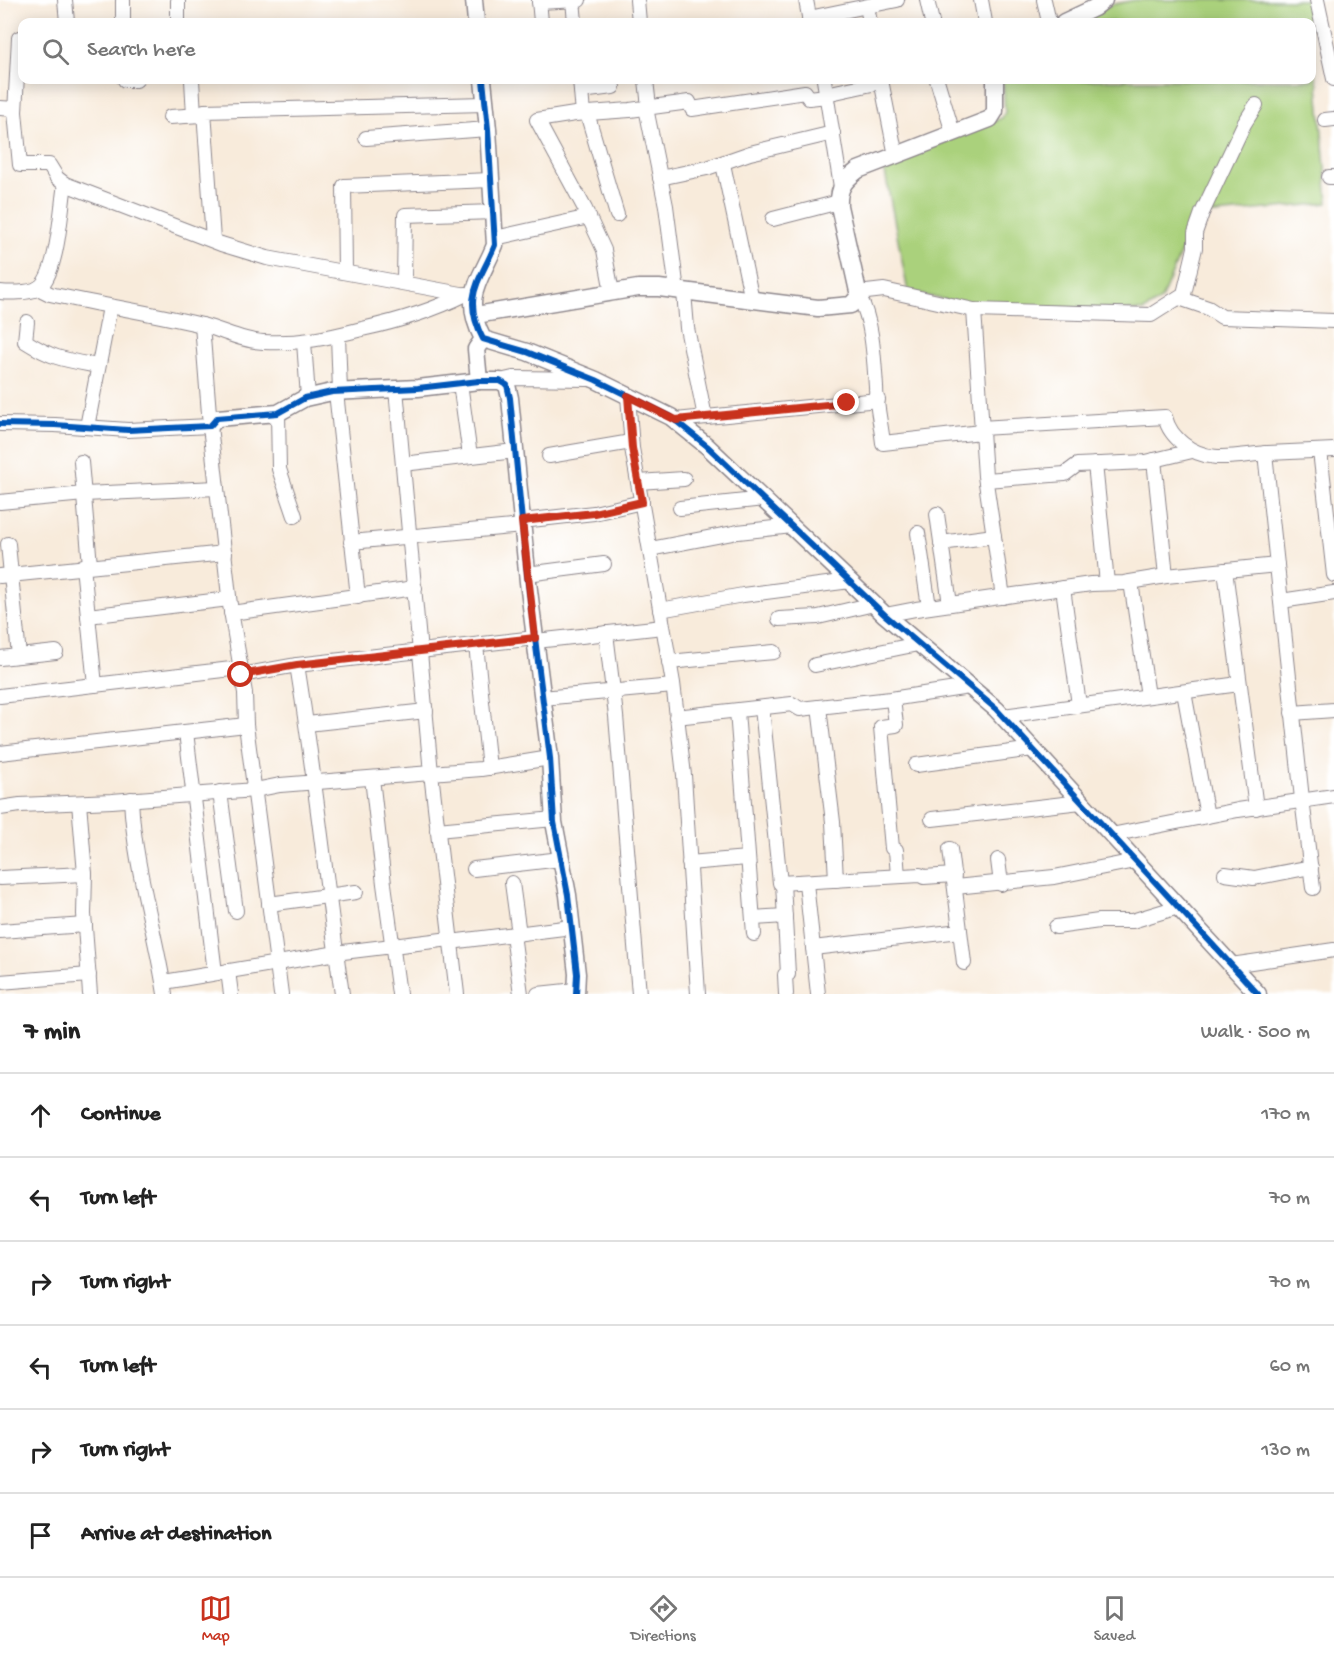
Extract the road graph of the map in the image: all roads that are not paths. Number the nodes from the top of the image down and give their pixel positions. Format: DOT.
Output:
graph roads {
  1 [pos="65,0"];
  2 [pos="123,0"];
  3 [pos="178,0"];
  4 [pos="474,0"];
  5 [pos="573,0"];
  6 [pos="579,0"];
  7 [pos="637,0"];
  8 [pos="806,0"];
  9 [pos="897,0"];
  10 [pos="927,0"];
  11 [pos="981,0"];
  12 [pos="1044,0"];
  13 [pos="1104,0"];
  14 [pos="1317,0"];
  15 [pos="539,1"];
  16 [pos="874,4"];
  17 [pos="67,18"];
  18 [pos="123,18"];
  19 [pos="178,18"];
  20 [pos="476,18"];
  21 [pos="541,18"];
  22 [pos="575,18"];
  23 [pos="639,18"];
  24 [pos="810,18"];
  25 [pos="818,18"];
  26 [pos="931,18"];
  27 [pos="984,18"];
  28 [pos="1048,18"];
  29 [pos="1073,18"];
  30 [pos="18,56"];
  31 [pos="1334,79"];
  32 [pos="193,84"];
  33 [pos="483,84"];
  34 [pos="646,84"];
  35 [pos="825,84"];
  36 [pos="869,84"];
  37 [pos="882,84"];
  38 [pos="938,84"];
  39 [pos="995,84"];
  40 [pos="581,85"];
  41 [pos="613,87"];
  42 [pos="826,95"];
  43 [pos="485,104"];
  44 [pos="1256,105"];
  45 [pos="0,108"];
  46 [pos="648,108"];
  47 [pos="15,109"];
  48 [pos="585,113"];
  49 [pos="199,115"];
  50 [pos="170,117"];
  51 [pos="488,129"];
  52 [pos="833,133"];
  53 [pos="953,133"];
  54 [pos="366,138"];
  55 [pos="896,156"];
  56 [pos="723,164"];
  57 [pos="660,178"];
  58 [pos="491,180"];
  59 [pos="65,184"];
  60 [pos="840,194"];
  61 [pos="494,212"];
  62 [pos="618,215"];
  63 [pos="589,217"];
  64 [pos="773,219"];
  65 [pos="495,238"];
  66 [pos="213,240"];
  67 [pos="345,272"];
  68 [pos="404,282"];
  69 [pos="38,288"];
  70 [pos="681,291"];
  71 [pos="0,292"];
  72 [pos="612,292"];
  73 [pos="469,295"];
  74 [pos="859,295"];
  75 [pos="1179,298"];
  76 [pos="753,300"];
  77 [pos="110,306"];
  78 [pos="975,310"];
  79 [pos="476,315"];
  80 [pos="1334,321"];
  81 [pos="27,322"];
  82 [pos="202,325"];
  83 [pos="338,336"];
  84 [pos="483,339"];
  85 [pos="304,342"];
  86 [pos="99,366"];
  87 [pos="594,379"];
  88 [pos="479,381"];
  89 [pos="500,381"];
  90 [pos="460,383"];
  91 [pos="396,389"];
  92 [pos="338,392"];
  93 [pos="628,396"];
  94 [pos="308,398"];
  95 [pos="878,400"];
  96 [pos="278,413"];
  97 [pos="705,417"];
  98 [pos="676,420"];
  99 [pos="0,424"];
  100 [pos="210,426"];
  101 [pos="87,427"];
  102 [pos="981,430"];
  103 [pos="631,442"];
  104 [pos="1327,450"];
  105 [pos="515,451"];
  106 [pos="1192,451"];
  107 [pos="1265,453"];
  108 [pos="470,456"];
  109 [pos="549,456"];
  110 [pos="1154,460"];
  111 [pos="81,462"];
  112 [pos="403,464"];
  113 [pos="1095,464"];
  114 [pos="684,479"];
  115 [pos="986,480"];
  116 [pos="638,482"];
  117 [pos="217,488"];
  118 [pos="84,494"];
  119 [pos="764,499"];
  120 [pos="0,502"];
  121 [pos="642,502"];
  122 [pos="681,508"];
  123 [pos="937,514"];
  124 [pos="295,516"];
  125 [pos="522,524"];
  126 [pos="792,526"];
  127 [pos="918,534"];
  128 [pos="410,536"];
  129 [pos="994,536"];
  130 [pos="351,542"];
  131 [pos="941,543"];
  132 [pos="8,544"];
  133 [pos="650,549"];
  134 [pos="225,553"];
  135 [pos="604,564"];
  136 [pos="1277,565"];
  137 [pos="87,566"];
  138 [pos="1226,570"];
  139 [pos="527,574"];
  140 [pos="5,575"];
  141 [pos="1334,575"];
  142 [pos="1166,576"];
  143 [pos="850,581"];
  144 [pos="1131,582"];
  145 [pos="1107,583"];
  146 [pos="415,588"];
  147 [pos="1063,588"];
  148 [pos="1334,593"];
  149 [pos="358,597"];
  150 [pos="1003,597"];
  151 [pos="1281,601"];
  152 [pos="950,604"];
  153 [pos="230,606"];
  154 [pos="929,607"];
  155 [pos="660,610"];
  156 [pos="880,610"];
  157 [pos="88,616"];
  158 [pos="779,619"];
  159 [pos="663,627"];
  160 [pos="606,633"];
  161 [pos="535,640"];
  162 [pos="918,644"];
  163 [pos="476,645"];
  164 [pos="421,651"];
  165 [pos="56,652"];
  166 [pos="774,652"];
  167 [pos="20,656"];
  168 [pos="0,658"];
  169 [pos="669,662"];
  170 [pos="297,665"];
  171 [pos="815,665"];
  172 [pos="241,672"];
  173 [pos="1239,684"];
  174 [pos="95,685"];
  175 [pos="673,686"];
  176 [pos="969,687"];
  177 [pos="613,692"];
  178 [pos="1184,692"];
  179 [pos="0,696"];
  180 [pos="1148,696"];
  181 [pos="542,698"];
  182 [pos="893,699"];
  183 [pos="1079,705"];
  184 [pos="819,707"];
  185 [pos="762,708"];
  186 [pos="1334,710"];
  187 [pos="426,711"];
  188 [pos="737,711"];
  189 [pos="1293,713"];
  190 [pos="1002,716"];
  191 [pos="676,717"];
  192 [pos="307,724"];
  193 [pos="246,725"];
  194 [pos="186,732"];
  195 [pos="1033,748"];
  196 [pos="0,753"];
  197 [pos="550,758"];
  198 [pos="916,765"];
  199 [pos="489,768"];
  200 [pos="431,773"];
  201 [pos="372,778"];
  202 [pos="315,782"];
  203 [pos="255,790"];
  204 [pos="220,792"];
  205 [pos="194,794"];
  206 [pos="1334,796"];
  207 [pos="130,799"];
  208 [pos="1302,799"];
  209 [pos="1081,802"];
  210 [pos="79,803"];
  211 [pos="0,808"];
  212 [pos="1256,808"];
  213 [pos="1207,816"];
  214 [pos="554,819"];
  215 [pos="932,819"];
  216 [pos="437,830"];
  217 [pos="1111,835"];
  218 [pos="951,849"];
  219 [pos="747,858"];
  220 [pos="561,859"];
  221 [pos="998,860"];
  222 [pos="1135,861"];
  223 [pos="689,863"];
  224 [pos="1311,867"];
  225 [pos="474,868"];
  226 [pos="85,874"];
  227 [pos="1225,874"];
  228 [pos="898,876"];
  229 [pos="0,878"];
  230 [pos="836,880"];
  231 [pos="955,881"];
  232 [pos="783,883"];
  233 [pos="806,883"];
  234 [pos="512,884"];
  235 [pos="1001,884"];
  236 [pos="1313,888"];
  237 [pos="356,892"];
  238 [pos="327,896"];
  239 [pos="269,904"];
  240 [pos="1178,908"];
  241 [pos="236,911"];
  242 [pos="785,916"];
  243 [pos="753,918"];
  244 [pos="85,925"];
  245 [pos="572,927"];
  246 [pos="1056,927"];
  247 [pos="0,931"];
  248 [pos="960,931"];
  249 [pos="516,934"];
  250 [pos="754,934"];
  251 [pos="450,940"];
  252 [pos="392,946"];
  253 [pos="813,948"];
  254 [pos="1334,950"];
  255 [pos="336,953"];
  256 [pos="276,963"];
  257 [pos="964,963"];
  258 [pos="1232,966"];
  259 [pos="221,972"];
  260 [pos="89,975"];
  261 [pos="0,982"];
  262 [pos="165,988"];
  263 [pos="576,992"];
  264 [pos="90,994"];
  265 [pos="231,994"];
  266 [pos="281,994"];
  267 [pos="342,994"];
  268 [pos="399,994"];
  269 [pos="457,994"];
  270 [pos="521,994"];
  271 [pos="538,994"];
  272 [pos="639,994"];
  273 [pos="698,994"];
  274 [pos="786,994"];
  275 [pos="818,994"];
  276 [pos="1258,994"];
  1 -- 17 [label="street"];
  2 -- 18 [label="street"];
  3 -- 19 [label="street"];
  4 -- 20 [label="street"];
  5 -- 6 [label="street"];
  5 -- 15 [label="street"];
  5 -- 22 [label="street"];
  7 -- 23 [label="street"];
  8 -- 24 [label="street"];
  9 -- 16 [label="street"];
  10 -- 26 [label="street"];
  11 -- 27 [label="street"];
  12 -- 28 [label="street"];
  13 -- 29 [label="street"];
  14 -- 31 [label="street"];
  15 -- 21 [label="street"];
  16 -- 25 [label="street"];
  30 -- 47 [label="street"];
  32 -- 49 [label="street"];
  33 -- 43 [label="street"];
  34 -- 46 [label="street"];
  35 -- 42 [label="street"];
  36 -- 42 [label="street"];
  37 -- 55 [label="street"];
  38 -- 53 [label="street"];
  39 -- 53 [label="street"];
  40 -- 41 [label="street"];
  40 -- 48 [label="street"];
  42 -- 46 [label="street"];
  42 -- 52 [label="street"];
  43 -- 49 [label="street"];
  43 -- 51 [label="street"];
  44 -- 75 [label="street"];
  45 -- 47 [label="street"];
  46 -- 48 [label="street"];
  46 -- 57 [label="street"];
  47 -- 59 [label="street"];
  48 -- 62 [label="street"];
  48 -- 63 [label="street"];
  49 -- 50 [label="street"];
  49 -- 66 [label="street"];
  51 -- 54 [label="street"];
  51 -- 58 [label="street"];
  52 -- 56 [label="street"];
  52 -- 60 [label="street"];
  53 -- 55 [label="street"];
  55 -- 60 [label="street"];
  56 -- 57 [label="street"];
  56 -- 76 [label="street"];
  57 -- 70 [label="street"];
  58 -- 61 [label="street"];
  58 -- 67 [label="street"];
  59 -- 66 [label="street"];
  59 -- 69 [label="street"];
  60 -- 64 [label="street"];
  60 -- 74 [label="street"];
  61 -- 65 [label="street"];
  61 -- 68 [label="street"];
  63 -- 65 [label="street"];
  63 -- 72 [label="street"];
  65 -- 73 [label="street"];
  66 -- 67 [label="street"];
  67 -- 68 [label="street"];
  68 -- 73 [label="street"];
  69 -- 71 [label="street"];
  69 -- 77 [label="street"];
  70 -- 72 [label="street"];
  70 -- 76 [label="street"];
  70 -- 97 [label="street"];
  72 -- 79 [label="street"];
  73 -- 79 [label="street"];
  73 -- 83 [label="street"];
  74 -- 76 [label="street"];
  74 -- 78 [label="street"];
  74 -- 95 [label="street"];
  75 -- 78 [label="street"];
  75 -- 80 [label="street"];
  77 -- 82 [label="street"];
  77 -- 86 [label="street"];
  78 -- 102 [label="street"];
  79 -- 84 [label="street"];
  81 -- 86 [label="street"];
  82 -- 85 [label="street"];
  82 -- 100 [label="street"];
  83 -- 85 [label="street"];
  83 -- 92 [label="street"];
  84 -- 87 [label="street"];
  84 -- 88 [label="street"];
  85 -- 94 [label="street"];
  86 -- 101 [label="street"];
  87 -- 89 [label="street"];
  87 -- 93 [label="street"];
  88 -- 89 [label="street"];
  88 -- 90 [label="street"];
  89 -- 105 [label="street"];
  90 -- 91 [label="street"];
  90 -- 108 [label="street"];
  91 -- 92 [label="street"];
  91 -- 112 [label="street"];
  92 -- 94 [label="street"];
  92 -- 130 [label="street"];
  93 -- 98 [label="street"];
  93 -- 103 [label="street"];
  94 -- 96 [label="street"];
  95 -- 97 [label="street"];
  95 -- 102 [label="street"];
  96 -- 100 [label="street"];
  96 -- 124 [label="street"];
  97 -- 98 [label="street"];
  98 -- 119 [label="street"];
  99 -- 101 [label="street"];
  100 -- 101 [label="street"];
  100 -- 117 [label="street"];
  102 -- 106 [label="street"];
  102 -- 115 [label="street"];
  103 -- 109 [label="street"];
  103 -- 116 [label="street"];
  104 -- 107 [label="street"];
  104 -- 141 [label="street"];
  105 -- 108 [label="street"];
  105 -- 125 [label="street"];
  106 -- 107 [label="street"];
  106 -- 110 [label="street"];
  107 -- 136 [label="street"];
  108 -- 112 [label="street"];
  110 -- 113 [label="street"];
  110 -- 142 [label="street"];
  111 -- 118 [label="street"];
  112 -- 128 [label="street"];
  113 -- 115 [label="street"];
  113 -- 145 [label="street"];
  114 -- 116 [label="street"];
  115 -- 129 [label="street"];
  116 -- 121 [label="street"];
  117 -- 118 [label="street"];
  117 -- 134 [label="street"];
  118 -- 120 [label="street"];
  118 -- 137 [label="street"];
  119 -- 122 [label="street"];
  119 -- 126 [label="street"];
  121 -- 125 [label="street"];
  121 -- 133 [label="street"];
  123 -- 131 [label="street"];
  125 -- 128 [label="street"];
  125 -- 139 [label="street"];
  126 -- 133 [label="street"];
  126 -- 143 [label="street"];
  127 -- 154 [label="street"];
  128 -- 130 [label="street"];
  128 -- 146 [label="street"];
  129 -- 131 [label="street"];
  129 -- 150 [label="street"];
  130 -- 149 [label="street"];
  131 -- 152 [label="street"];
  132 -- 140 [label="street"];
  133 -- 155 [label="street"];
  134 -- 137 [label="street"];
  134 -- 153 [label="street"];
  135 -- 139 [label="street"];
  136 -- 138 [label="street"];
  136 -- 151 [label="street"];
  137 -- 140 [label="street"];
  137 -- 157 [label="street"];
  138 -- 142 [label="street"];
  138 -- 173 [label="street"];
  139 -- 161 [label="street"];
  140 -- 167 [label="street"];
  142 -- 144 [label="street"];
  143 -- 155 [label="street"];
  143 -- 156 [label="street"];
  144 -- 145 [label="street"];
  144 -- 180 [label="street"];
  145 -- 147 [label="street"];
  146 -- 149 [label="street"];
  146 -- 164 [label="street"];
  147 -- 150 [label="street"];
  147 -- 183 [label="street"];
  148 -- 151 [label="street"];
  149 -- 153 [label="street"];
  150 -- 152 [label="street"];
  151 -- 189 [label="street"];
  152 -- 154 [label="street"];
  153 -- 157 [label="street"];
  153 -- 172 [label="street"];
  154 -- 156 [label="street"];
  155 -- 159 [label="street"];
  156 -- 158 [label="street"];
  156 -- 162 [label="street"];
  157 -- 174 [label="street"];
  159 -- 160 [label="street"];
  159 -- 169 [label="street"];
  160 -- 161 [label="street"];
  160 -- 177 [label="street"];
  161 -- 163 [label="street"];
  161 -- 181 [label="street"];
  162 -- 171 [label="street"];
  162 -- 176 [label="street"];
  163 -- 164 [label="street"];
  163 -- 199 [label="street"];
  164 -- 170 [label="street"];
  164 -- 187 [label="street"];
  165 -- 167 [label="street"];
  166 -- 169 [label="street"];
  167 -- 168 [label="street"];
  169 -- 175 [label="street"];
  170 -- 172 [label="street"];
  170 -- 192 [label="street"];
  172 -- 174 [label="street"];
  172 -- 193 [label="street"];
  173 -- 178 [label="street"];
  173 -- 212 [label="street"];
  174 -- 179 [label="street"];
  175 -- 177 [label="street"];
  175 -- 191 [label="street"];
  176 -- 182 [label="street"];
  176 -- 190 [label="street"];
  177 -- 181 [label="street"];
  177 -- 272 [label="street"];
  178 -- 180 [label="street"];
  178 -- 213 [label="street"];
  180 -- 183 [label="street"];
  181 -- 197 [label="street"];
  182 -- 184 [label="street"];
  182 -- 228 [label="street"];
  183 -- 190 [label="street"];
  184 -- 185 [label="street"];
  184 -- 230 [label="street"];
  185 -- 188 [label="street"];
  185 -- 232 [label="street"];
  186 -- 189 [label="street"];
  187 -- 192 [label="street"];
  187 -- 200 [label="street"];
  188 -- 191 [label="street"];
  188 -- 219 [label="street"];
  189 -- 208 [label="street"];
  190 -- 195 [label="street"];
  191 -- 223 [label="street"];
  192 -- 202 [label="street"];
  193 -- 194 [label="street"];
  193 -- 203 [label="street"];
  194 -- 196 [label="street"];
  194 -- 205 [label="street"];
  195 -- 198 [label="street"];
  195 -- 209 [label="street"];
  197 -- 199 [label="street"];
  197 -- 214 [label="street"];
  199 -- 200 [label="street"];
  200 -- 201 [label="street"];
  200 -- 216 [label="street"];
  201 -- 202 [label="street"];
  201 -- 252 [label="street"];
  202 -- 203 [label="street"];
  202 -- 238 [label="street"];
  203 -- 204 [label="street"];
  203 -- 239 [label="street"];
  204 -- 205 [label="street"];
  204 -- 241 [label="street"];
  205 -- 207 [label="street"];
  205 -- 259 [label="street"];
  206 -- 208 [label="street"];
  207 -- 210 [label="street"];
  207 -- 262 [label="street"];
  208 -- 212 [label="street"];
  208 -- 224 [label="street"];
  209 -- 215 [label="street"];
  209 -- 217 [label="street"];
  210 -- 211 [label="street"];
  210 -- 226 [label="street"];
  212 -- 213 [label="street"];
  213 -- 217 [label="street"];
  214 -- 216 [label="street"];
  214 -- 220 [label="street"];
  216 -- 251 [label="street"];
  217 -- 222 [label="street"];
  218 -- 231 [label="street"];
  219 -- 223 [label="street"];
  219 -- 243 [label="street"];
  220 -- 225 [label="street"];
  220 -- 245 [label="street"];
  221 -- 235 [label="street"];
  222 -- 235 [label="street"];
  222 -- 240 [label="street"];
  223 -- 273 [label="street"];
  224 -- 227 [label="street"];
  224 -- 236 [label="street"];
  226 -- 229 [label="street"];
  226 -- 244 [label="street"];
  228 -- 230 [label="street"];
  228 -- 231 [label="street"];
  230 -- 233 [label="street"];
  231 -- 235 [label="street"];
  231 -- 248 [label="street"];
  232 -- 233 [label="street"];
  232 -- 242 [label="street"];
  233 -- 253 [label="street"];
  234 -- 249 [label="street"];
  237 -- 238 [label="street"];
  238 -- 239 [label="street"];
  238 -- 255 [label="street"];
  239 -- 256 [label="street"];
  240 -- 246 [label="street"];
  240 -- 258 [label="street"];
  242 -- 243 [label="street"];
  242 -- 274 [label="street"];
  243 -- 250 [label="street"];
  244 -- 247 [label="street"];
  244 -- 260 [label="street"];
  245 -- 249 [label="street"];
  245 -- 263 [label="street"];
  248 -- 253 [label="street"];
  248 -- 257 [label="street"];
  249 -- 251 [label="street"];
  249 -- 270 [label="street"];
  251 -- 252 [label="street"];
  251 -- 269 [label="street"];
  252 -- 255 [label="street"];
  252 -- 268 [label="street"];
  253 -- 275 [label="street"];
  254 -- 258 [label="street"];
  255 -- 256 [label="street"];
  255 -- 267 [label="street"];
  256 -- 259 [label="street"];
  256 -- 266 [label="street"];
  258 -- 276 [label="street"];
  259 -- 262 [label="street"];
  259 -- 265 [label="street"];
  260 -- 261 [label="street"];
  260 -- 264 [label="street"];
  263 -- 271 [label="street"];
}
